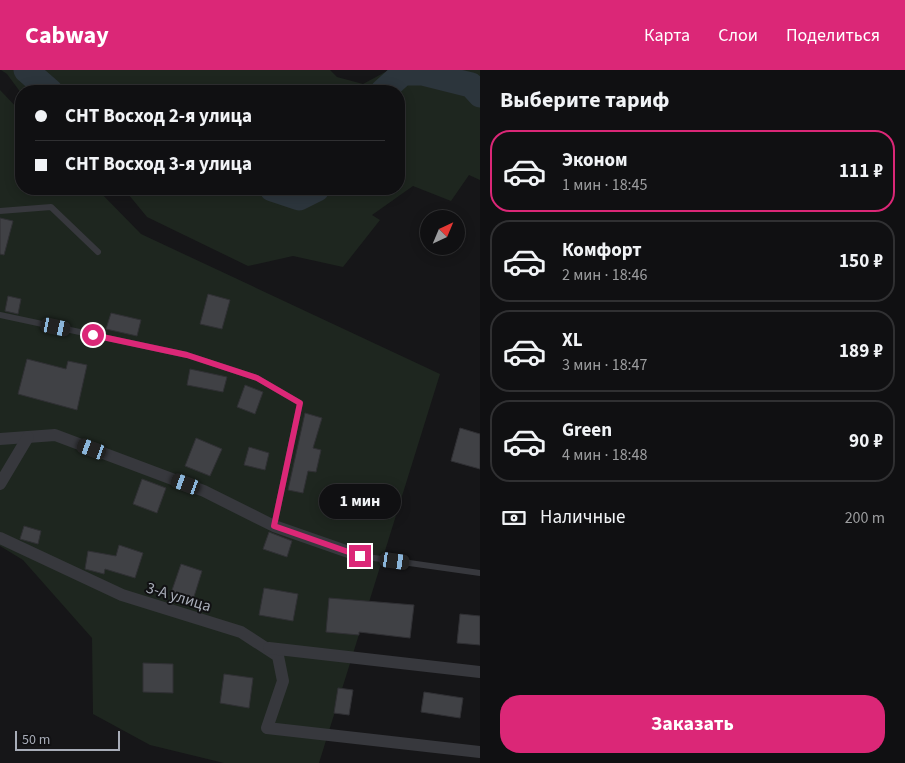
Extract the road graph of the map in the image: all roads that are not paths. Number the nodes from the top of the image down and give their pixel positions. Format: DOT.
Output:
graph roads {
  1 [pos="0,211"];
  2 [pos="98,252"];
  3 [pos="0,315"];
  4 [pos="28,437"];
  5 [pos="0,438"];
  6 [pos="0,484"];
  7 [pos="274,526"];
  8 [pos="0,538"];
  9 [pos="360,556"];
  10 [pos="480,573"];
  11 [pos="266,648"];
  12 [pos="480,672"];
  13 [pos="480,752"];
  1 -- 2 [label="lane"];
  3 -- 7 [label="lane"];
  4 -- 5 [label="street"];
  4 -- 6 [label="street"];
  4 -- 7 [label="street"];
  7 -- 9 [label="street"];
  8 -- 11 [label="street, 3-А улица"];
  9 -- 10 [label="lane"];
  11 -- 12 [label="street"];
  11 -- 13 [label="street, 3-А улица"];
}
